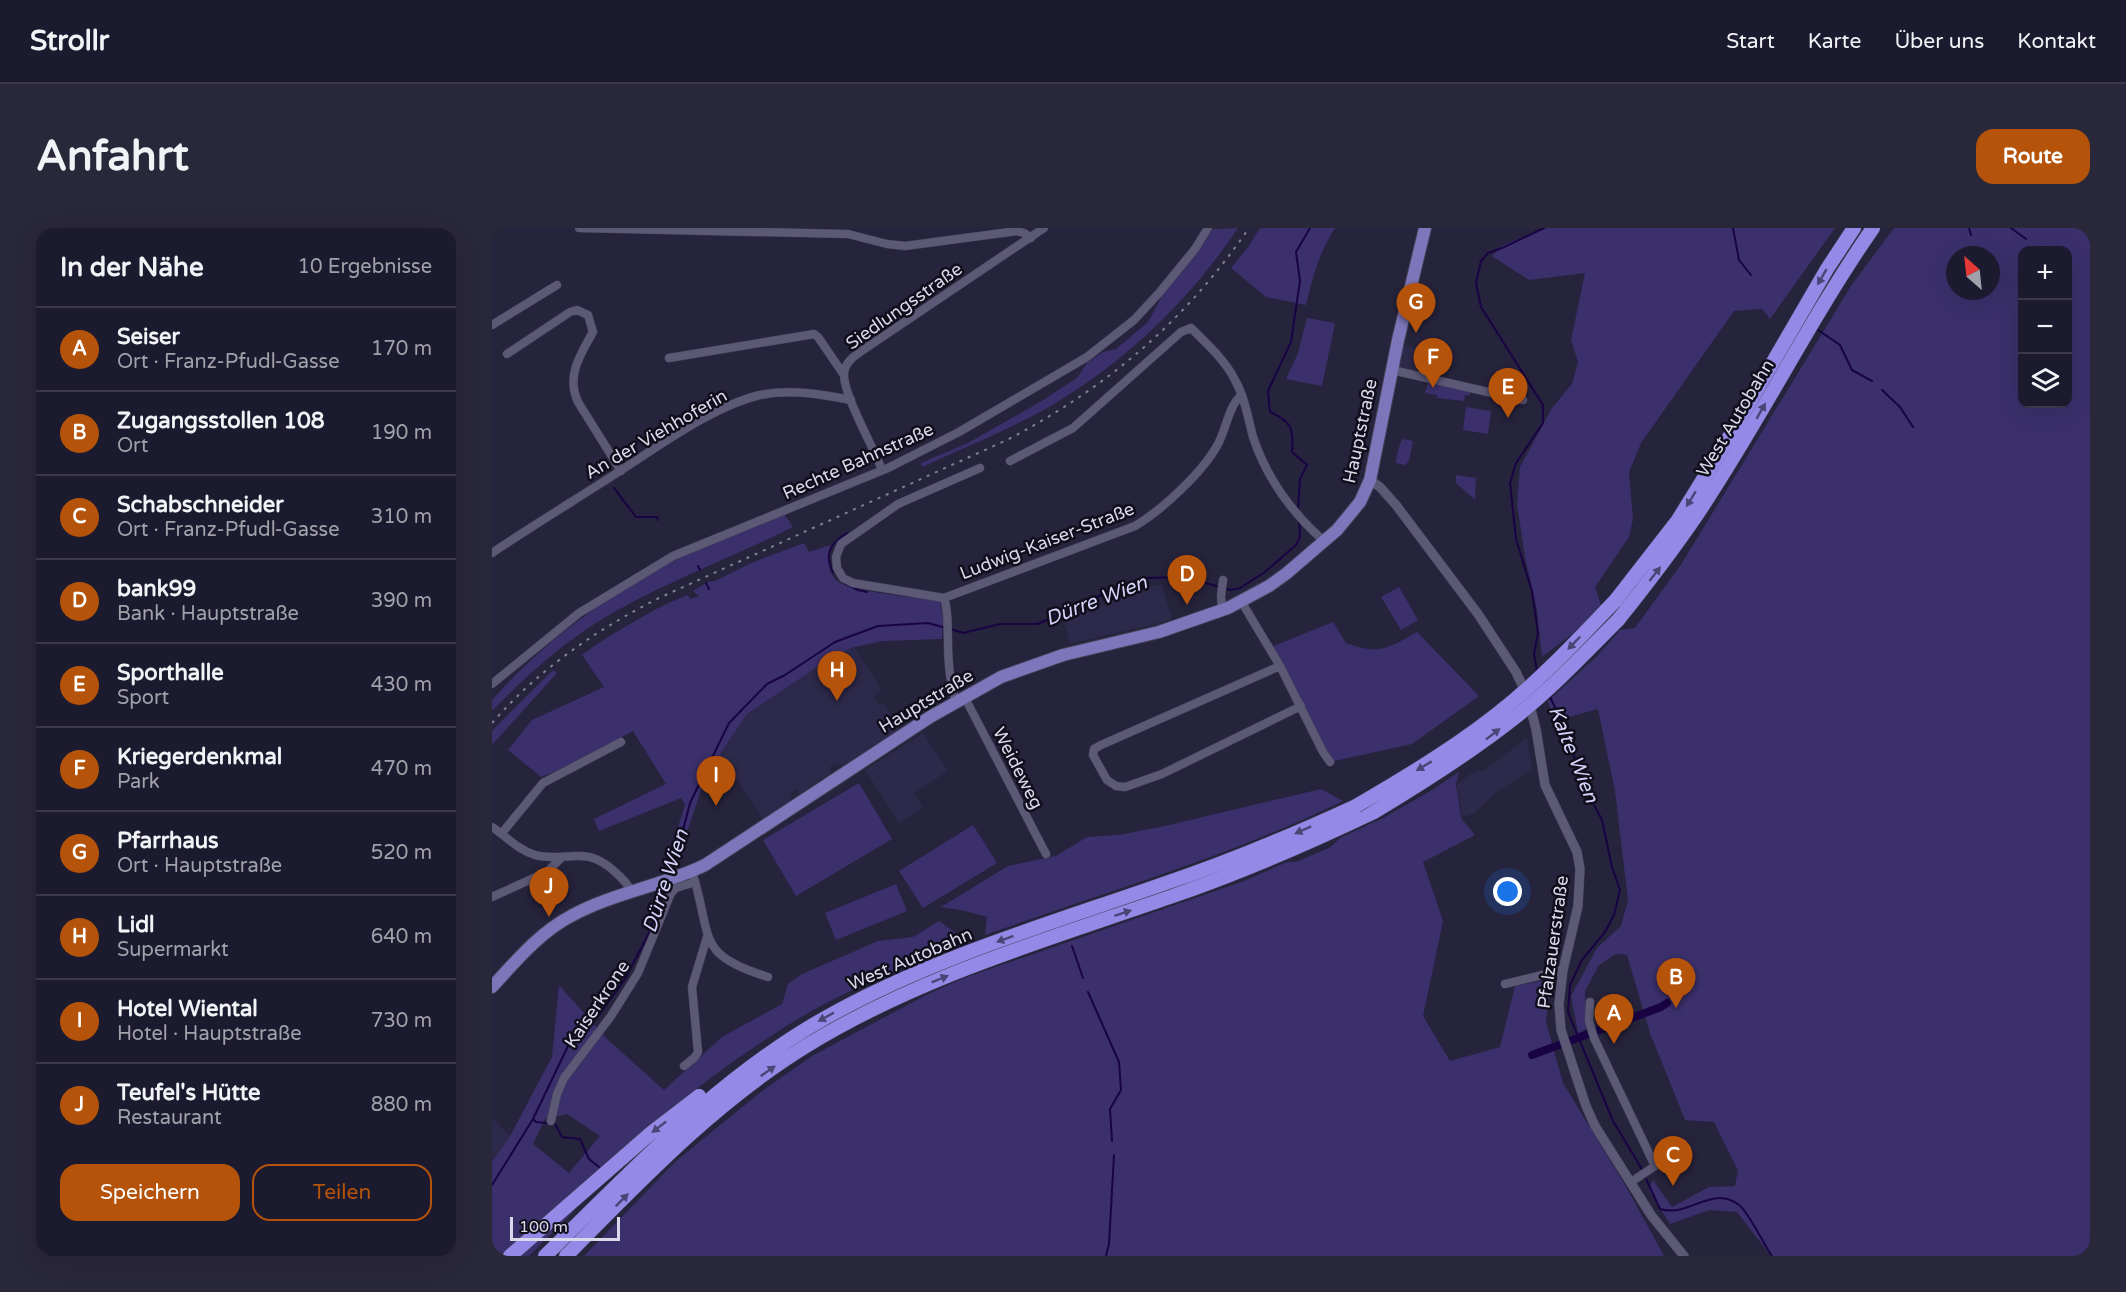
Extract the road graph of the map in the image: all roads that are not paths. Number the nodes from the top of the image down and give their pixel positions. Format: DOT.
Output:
graph roads {
  1 [pos="579,228"];
  2 [pos="1044,228"];
  3 [pos="1208,228"];
  4 [pos="1425,228"];
  5 [pos="1854,228"];
  6 [pos="1873,228"];
  7 [pos="1031,238"];
  8 [pos="557,285"];
  9 [pos="492,325"];
  10 [pos="507,354"];
  11 [pos="669,358"];
  12 [pos="1392,370"];
  13 [pos="844,375"];
  14 [pos="1242,395"];
  15 [pos="851,400"];
  16 [pos="1523,400"];
  17 [pos="1010,461"];
  18 [pos="980,468"];
  19 [pos="882,470"];
  20 [pos="621,471"];
  21 [pos="1370,480"];
  22 [pos="1324,541"];
  23 [pos="492,553"];
  24 [pos="1223,580"];
  25 [pos="944,597"];
  26 [pos="1241,601"];
  27 [pos="1222,610"];
  28 [pos="1280,666"];
  29 [pos="492,684"];
  30 [pos="960,699"];
  31 [pos="1301,706"];
  32 [pos="621,742"];
  33 [pos="1330,762"];
  34 [pos="492,827"];
  35 [pos="502,833"];
  36 [pos="1046,854"];
  37 [pos="562,857"];
  38 [pos="693,877"];
  39 [pos="632,892"];
  40 [pos="492,897"];
  41 [pos="707,937"];
  42 [pos="1563,970"];
  43 [pos="768,977"];
  44 [pos="1505,984"];
  45 [pos="492,987"];
  46 [pos="1590,1002"];
  47 [pos="759,1060"];
  48 [pos="684,1066"];
  49 [pos="551,1121"];
  50 [pos="1683,1144"];
  51 [pos="1653,1168"];
  52 [pos="1635,1180"];
  53 [pos="510,1256"];
  54 [pos="545,1256"];
  55 [pos="566,1256"];
  56 [pos="1684,1256"];
  1 -- 7 [label="street"];
  2 -- 7 [label="street, Siedlungsstraße"];
  3 -- 19 [label="street, Rechte Bahnstraße"];
  4 -- 12 [label="main road, Hauptstraße"];
  5 -- 47 [label="highway, West Autobahn, one-way, bridge"];
  55 -- 6 [label="highway, West Autobahn, one-way, bridge"];
  7 -- 13 [label="street, Siedlungsstraße"];
  8 -- 9 [label="street"];
  10 -- 20 [label="street"];
  11 -- 13 [label="street"];
  12 -- 16 [label="street"];
  12 -- 21 [label="main road, Hauptstraße"];
  13 -- 15 [label="street, Siedlungsstraße"];
  14 -- 17 [label="street"];
  14 -- 22 [label="street"];
  14 -- 25 [label="street, Ludwig-Kaiser-Straße"];
  15 -- 19 [label="street, Siedlungsstraße"];
  15 -- 20 [label="street, An der Viehhoferin"];
  18 -- 25 [label="street, Ludwig-Kaiser-Straße"];
  19 -- 29 [label="street, Rechte Bahnstraße"];
  20 -- 23 [label="street, An der Viehhoferin"];
  21 -- 22 [label="main road, Hauptstraße"];
  21 -- 42 [label="street, Pfalzauerstraße"];
  22 -- 26 [label="main road, Hauptstraße"];
  24 -- 27 [label="street"];
  25 -- 30 [label="street, Ludwig-Kaiser-Straße"];
  26 -- 27 [label="main road, Hauptstraße"];
  26 -- 28 [label="street"];
  27 -- 30 [label="main road, Hauptstraße"];
  28 -- 31 [label="street"];
  28 -- 31 [label="street"];
  30 -- 36 [label="street, Weideweg"];
  30 -- 38 [label="main road, Hauptstraße"];
  31 -- 33 [label="street"];
  32 -- 35 [label="street"];
  34 -- 35 [label="street"];
  35 -- 37 [label="street"];
  37 -- 39 [label="street"];
  37 -- 40 [label="street"];
  38 -- 39 [label="main road, Hauptstraße"];
  38 -- 41 [label="street"];
  38 -- 49 [label="street, Kaiserkrone"];
  39 -- 45 [label="main road"];
  41 -- 43 [label="street"];
  41 -- 48 [label="street"];
  42 -- 44 [label="street"];
  42 -- 52 [label="street, Pfalzauerstraße"];
  46 -- 51 [label="street"];
  47 -- 53 [label="highway, one-way"];
  47 -- 54 [label="highway, West Autobahn"];
  50 -- 51 [label="street"];
  51 -- 52 [label="street"];
  52 -- 56 [label="street, Pfalzauerstraße"];
}
